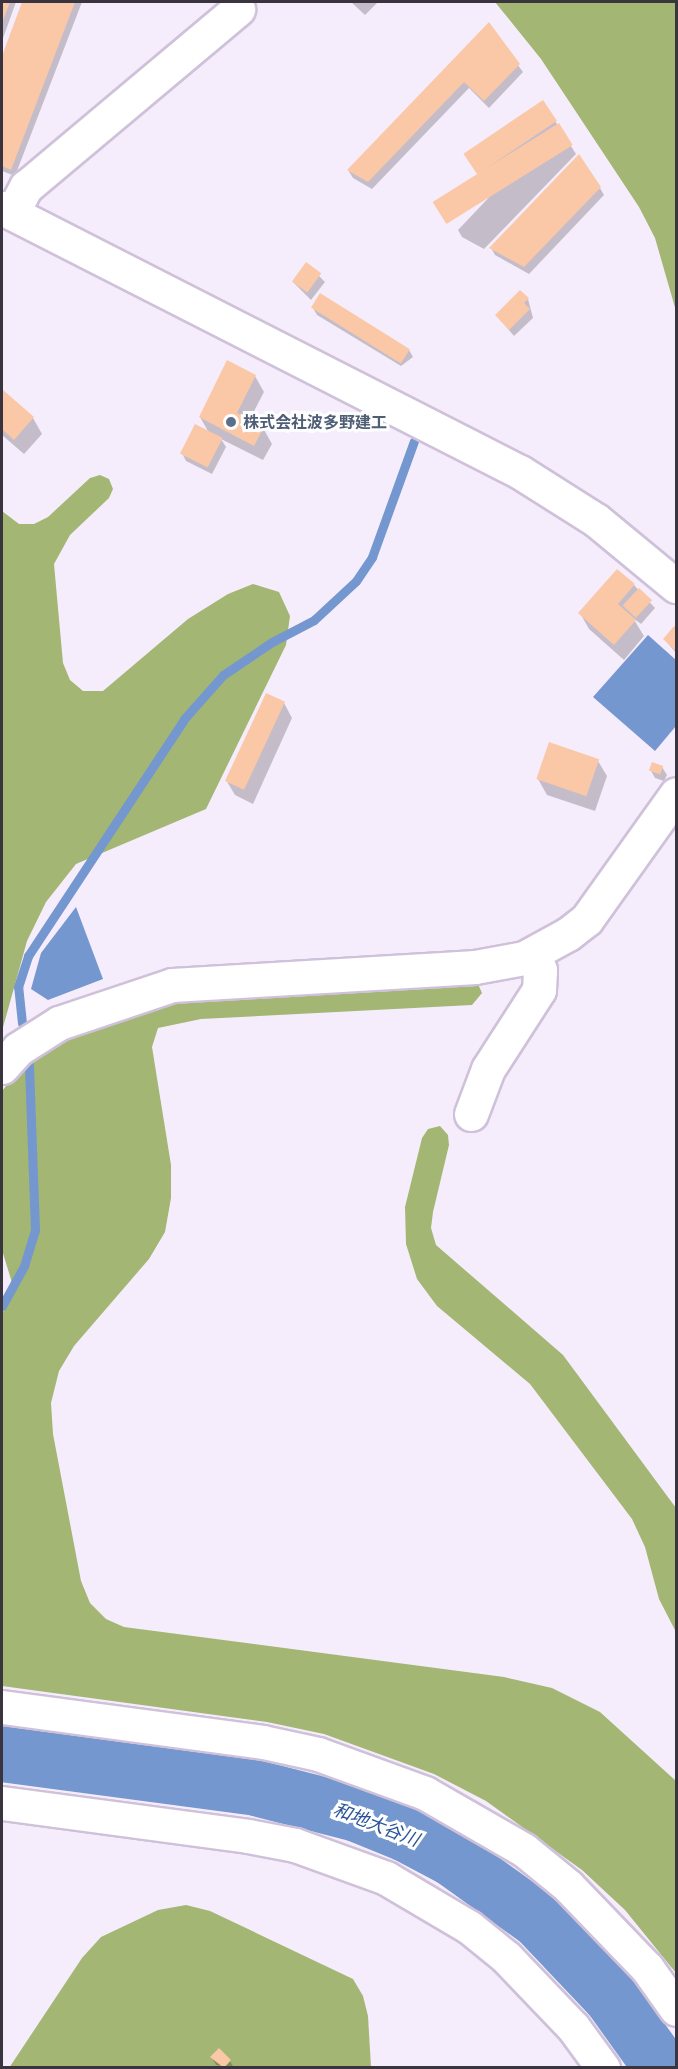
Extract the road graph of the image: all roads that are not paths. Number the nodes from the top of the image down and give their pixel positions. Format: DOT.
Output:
graph roads {
  1 [pos="238,9"];
  2 [pos="7,210"];
  3 [pos="676,585"];
  4 [pos="676,794"];
  5 [pos="533,954"];
  6 [pos="2,1067"];
  7 [pos="471,1114"];
  8 [pos="2,1707"];
  9 [pos="2,1803"];
  10 [pos="676,2009"];
  11 [pos="603,2067"];
  1 -- 2 [label="street"];
  2 -- 3 [label="street"];
  4 -- 5 [label="street"];
  5 -- 6 [label="street"];
  5 -- 7 [label="street"];
  8 -- 10 [label="street"];
  9 -- 11 [label="street"];
}
